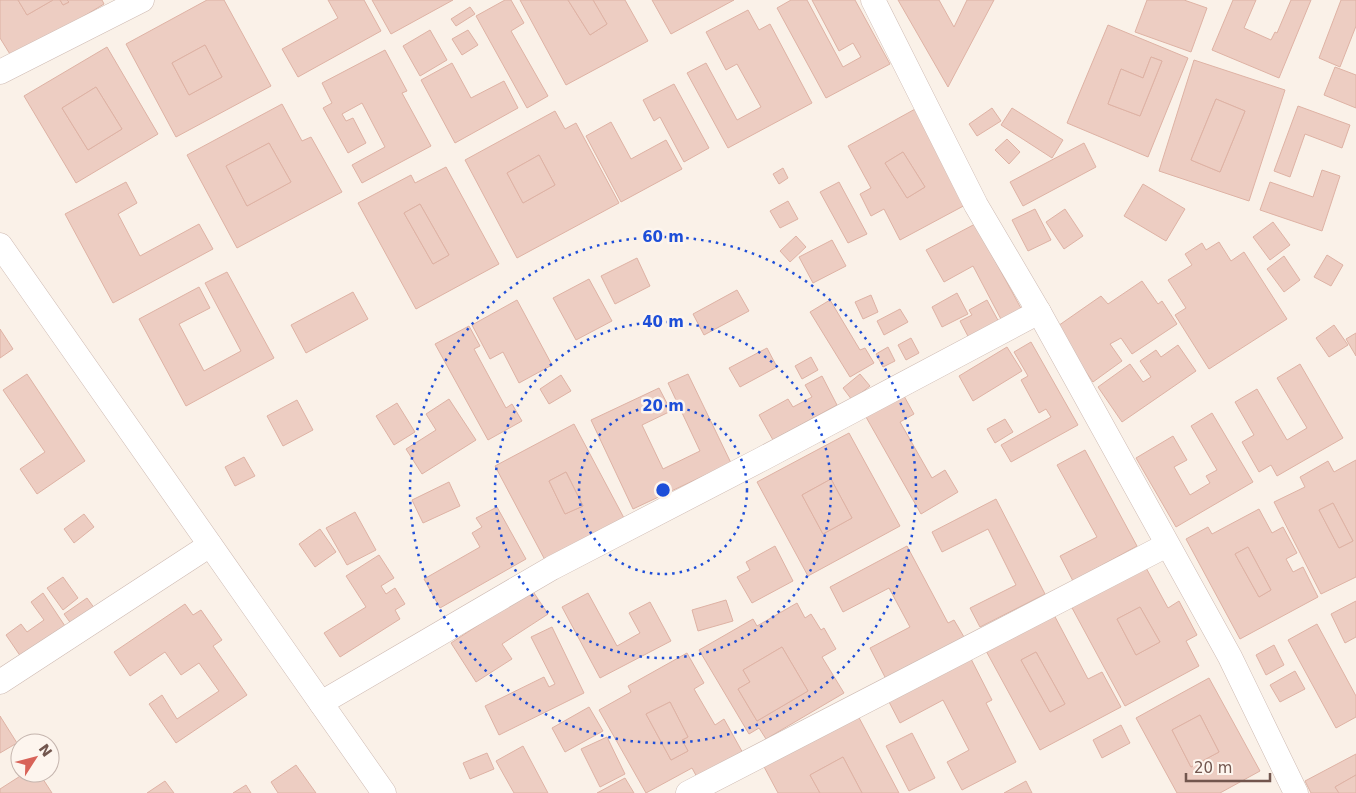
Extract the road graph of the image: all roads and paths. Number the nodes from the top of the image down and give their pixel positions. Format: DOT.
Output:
graph roads {
  1 [pos="142,0"];
  2 [pos="873,0"];
  3 [pos="0,72"];
  4 [pos="0,245"];
  5 [pos="1039,312"];
  6 [pos="210,545"];
  7 [pos="1167,545"];
  8 [pos="0,682"];
  9 [pos="321,703"];
  10 [pos="384,793"];
  11 [pos="688,793"];
  12 [pos="1296,793"];
  1 -- 3 [label="street"];
  2 -- 5 [label="street"];
  4 -- 6 [label="street"];
  5 -- 7 [label="street"];
  5 -- 9 [label="street"];
  6 -- 8 [label="street"];
  6 -- 9 [label="street"];
  7 -- 11 [label="street"];
  7 -- 12 [label="street"];
  9 -- 10 [label="street"];
}
